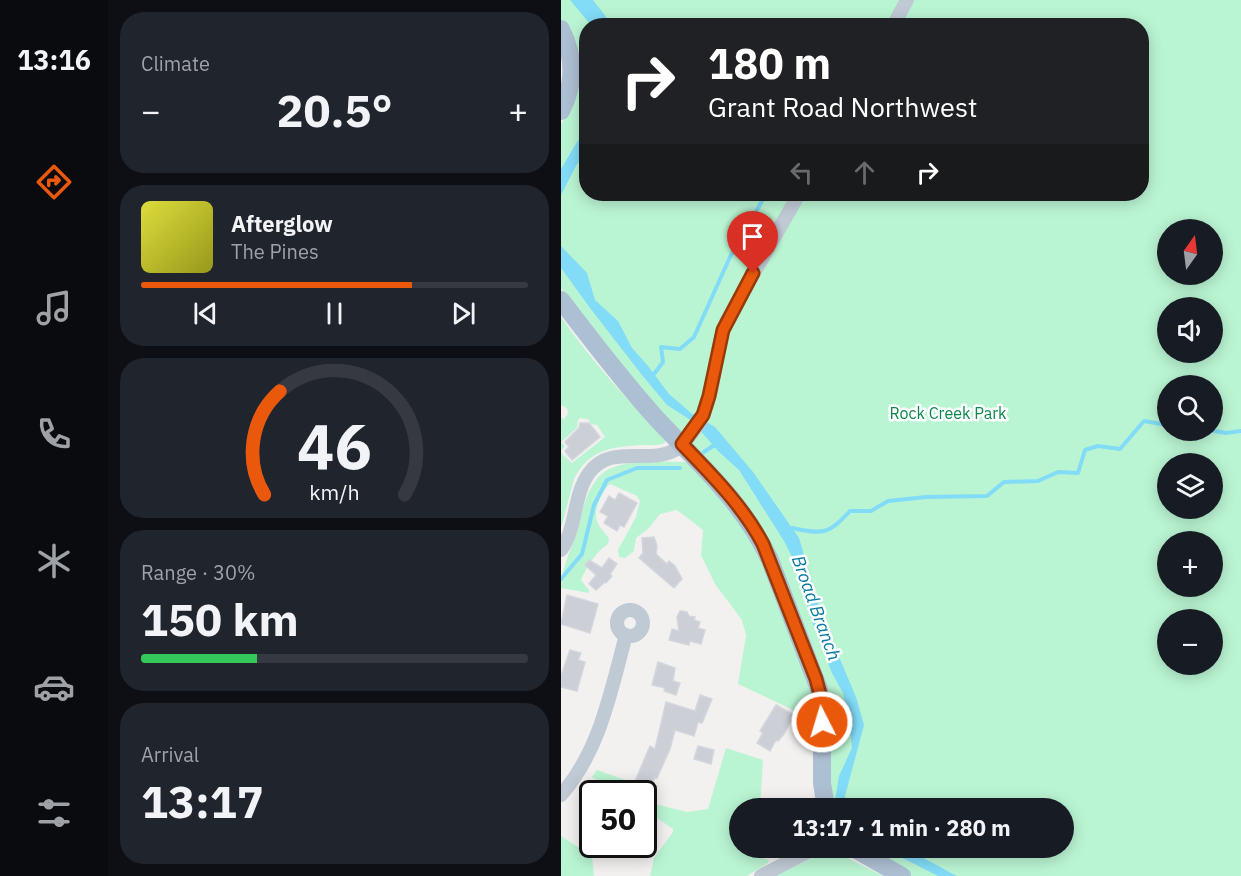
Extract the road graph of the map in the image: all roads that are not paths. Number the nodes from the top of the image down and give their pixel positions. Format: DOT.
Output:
graph roads {
  1 [pos="907,0"];
  2 [pos="897,18"];
  3 [pos="561,29"];
  4 [pos="561,111"];
  5 [pos="795,201"];
  6 [pos="561,300"];
  7 [pos="682,444"];
  8 [pos="561,550"];
  9 [pos="626,635"];
  10 [pos="561,795"];
  11 [pos="824,798"];
  12 [pos="796,858"];
  13 [pos="870,858"];
  14 [pos="761,876"];
  15 [pos="901,876"];
  1 -- 2 [label="street"];
  3 -- 4 [label="main road"];
  5 -- 7 [label="street"];
  6 -- 7 [label="main road"];
  7 -- 8 [label="street"];
  7 -- 11 [label="main road"];
  9 -- 10 [label="street"];
  12 -- 14 [label="street"];
  13 -- 15 [label="main road"];
}
